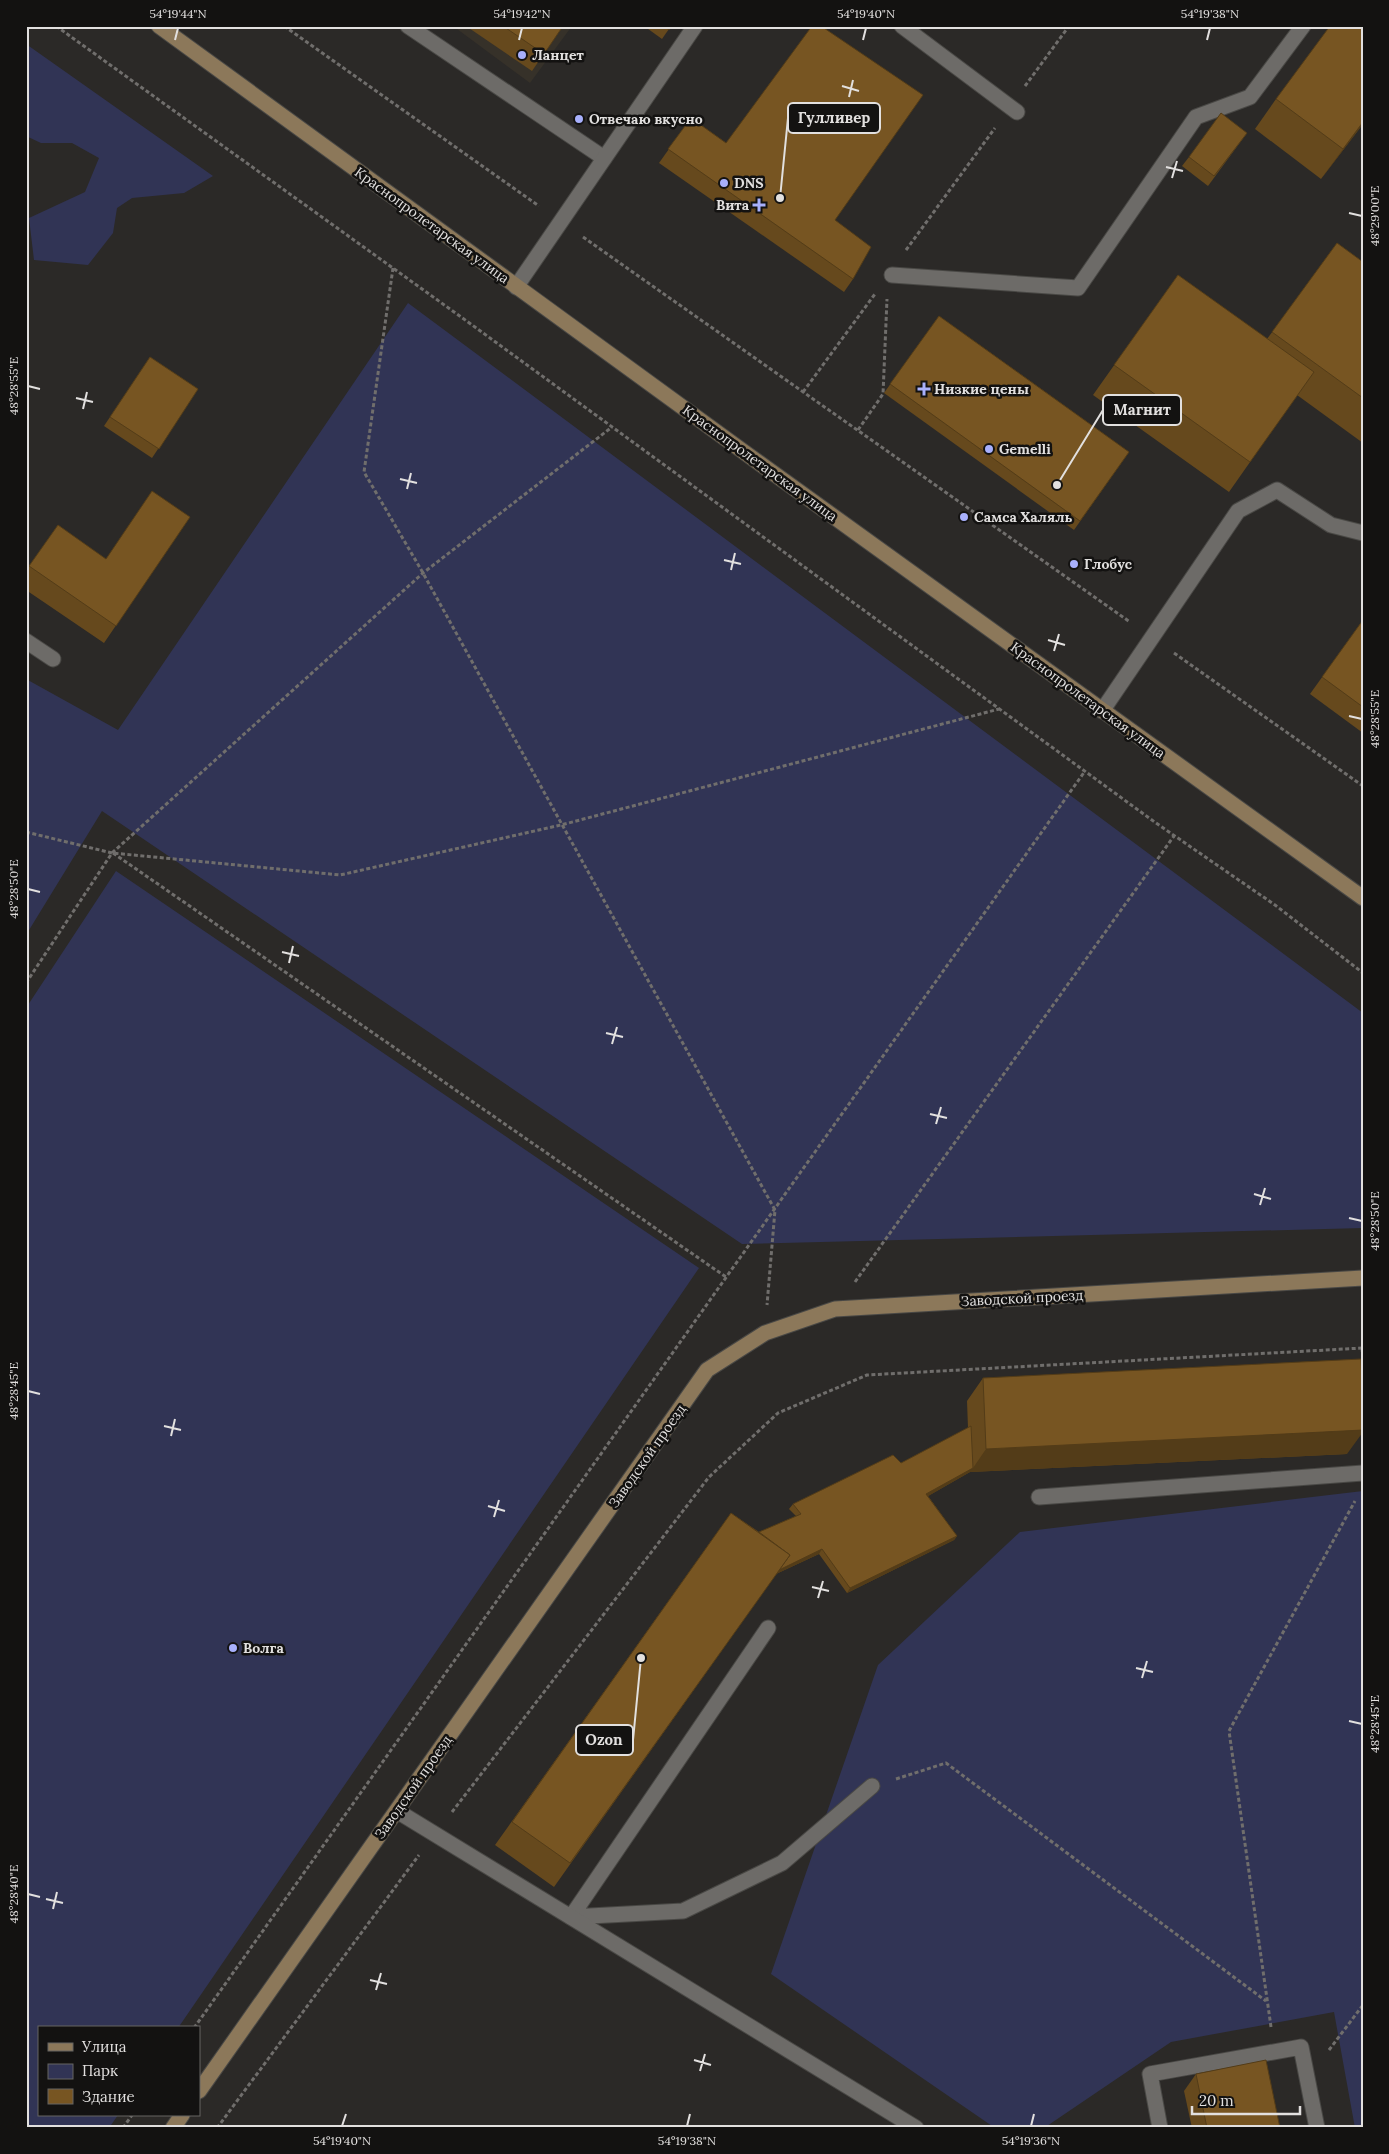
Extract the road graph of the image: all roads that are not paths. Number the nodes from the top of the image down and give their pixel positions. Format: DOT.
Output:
graph roads {
  1 [pos="158,26"];
  2 [pos="408,26"];
  3 [pos="695,26"];
  4 [pos="902,26"];
  5 [pos="1303,26"];
  6 [pos="1017,112"];
  7 [pos="604,158"];
  8 [pos="892,275"];
  9 [pos="516,287"];
  10 [pos="1363,533"];
  11 [pos="26,641"];
  12 [pos="53,659"];
  13 [pos="1102,711"];
  14 [pos="1363,898"];
  15 [pos="1363,1278"];
  16 [pos="1363,1472"];
  17 [pos="1039,1497"];
  18 [pos="768,1628"];
  19 [pos="872,1786"];
  20 [pos="397,1811"];
  21 [pos="571,1916"];
  22 [pos="200,2090"];
  23 [pos="181,2116"];
  24 [pos="173,2128"];
  25 [pos="916,2128"];
  26 [pos="1160,2128"];
  27 [pos="1317,2128"];
  1 -- 9 [label="street, Краснопролетарская улица"];
  2 -- 7 [label="lane"];
  3 -- 7 [label="lane"];
  4 -- 6 [label="lane"];
  5 -- 8 [label="lane"];
  7 -- 9 [label="lane"];
  9 -- 13 [label="street, Краснопролетарская улица"];
  10 -- 13 [label="lane"];
  11 -- 12 [label="lane"];
  13 -- 14 [label="street, Краснопролетарская улица"];
  15 -- 20 [label="street, Заводской проезд"];
  16 -- 17 [label="lane"];
  18 -- 21 [label="lane"];
  19 -- 21 [label="lane"];
  20 -- 21 [label="lane"];
  20 -- 22 [label="street, Заводской проезд"];
  21 -- 25 [label="lane"];
  23 -- 24 [label="street"];
  26 -- 27 [label="lane"];
}
